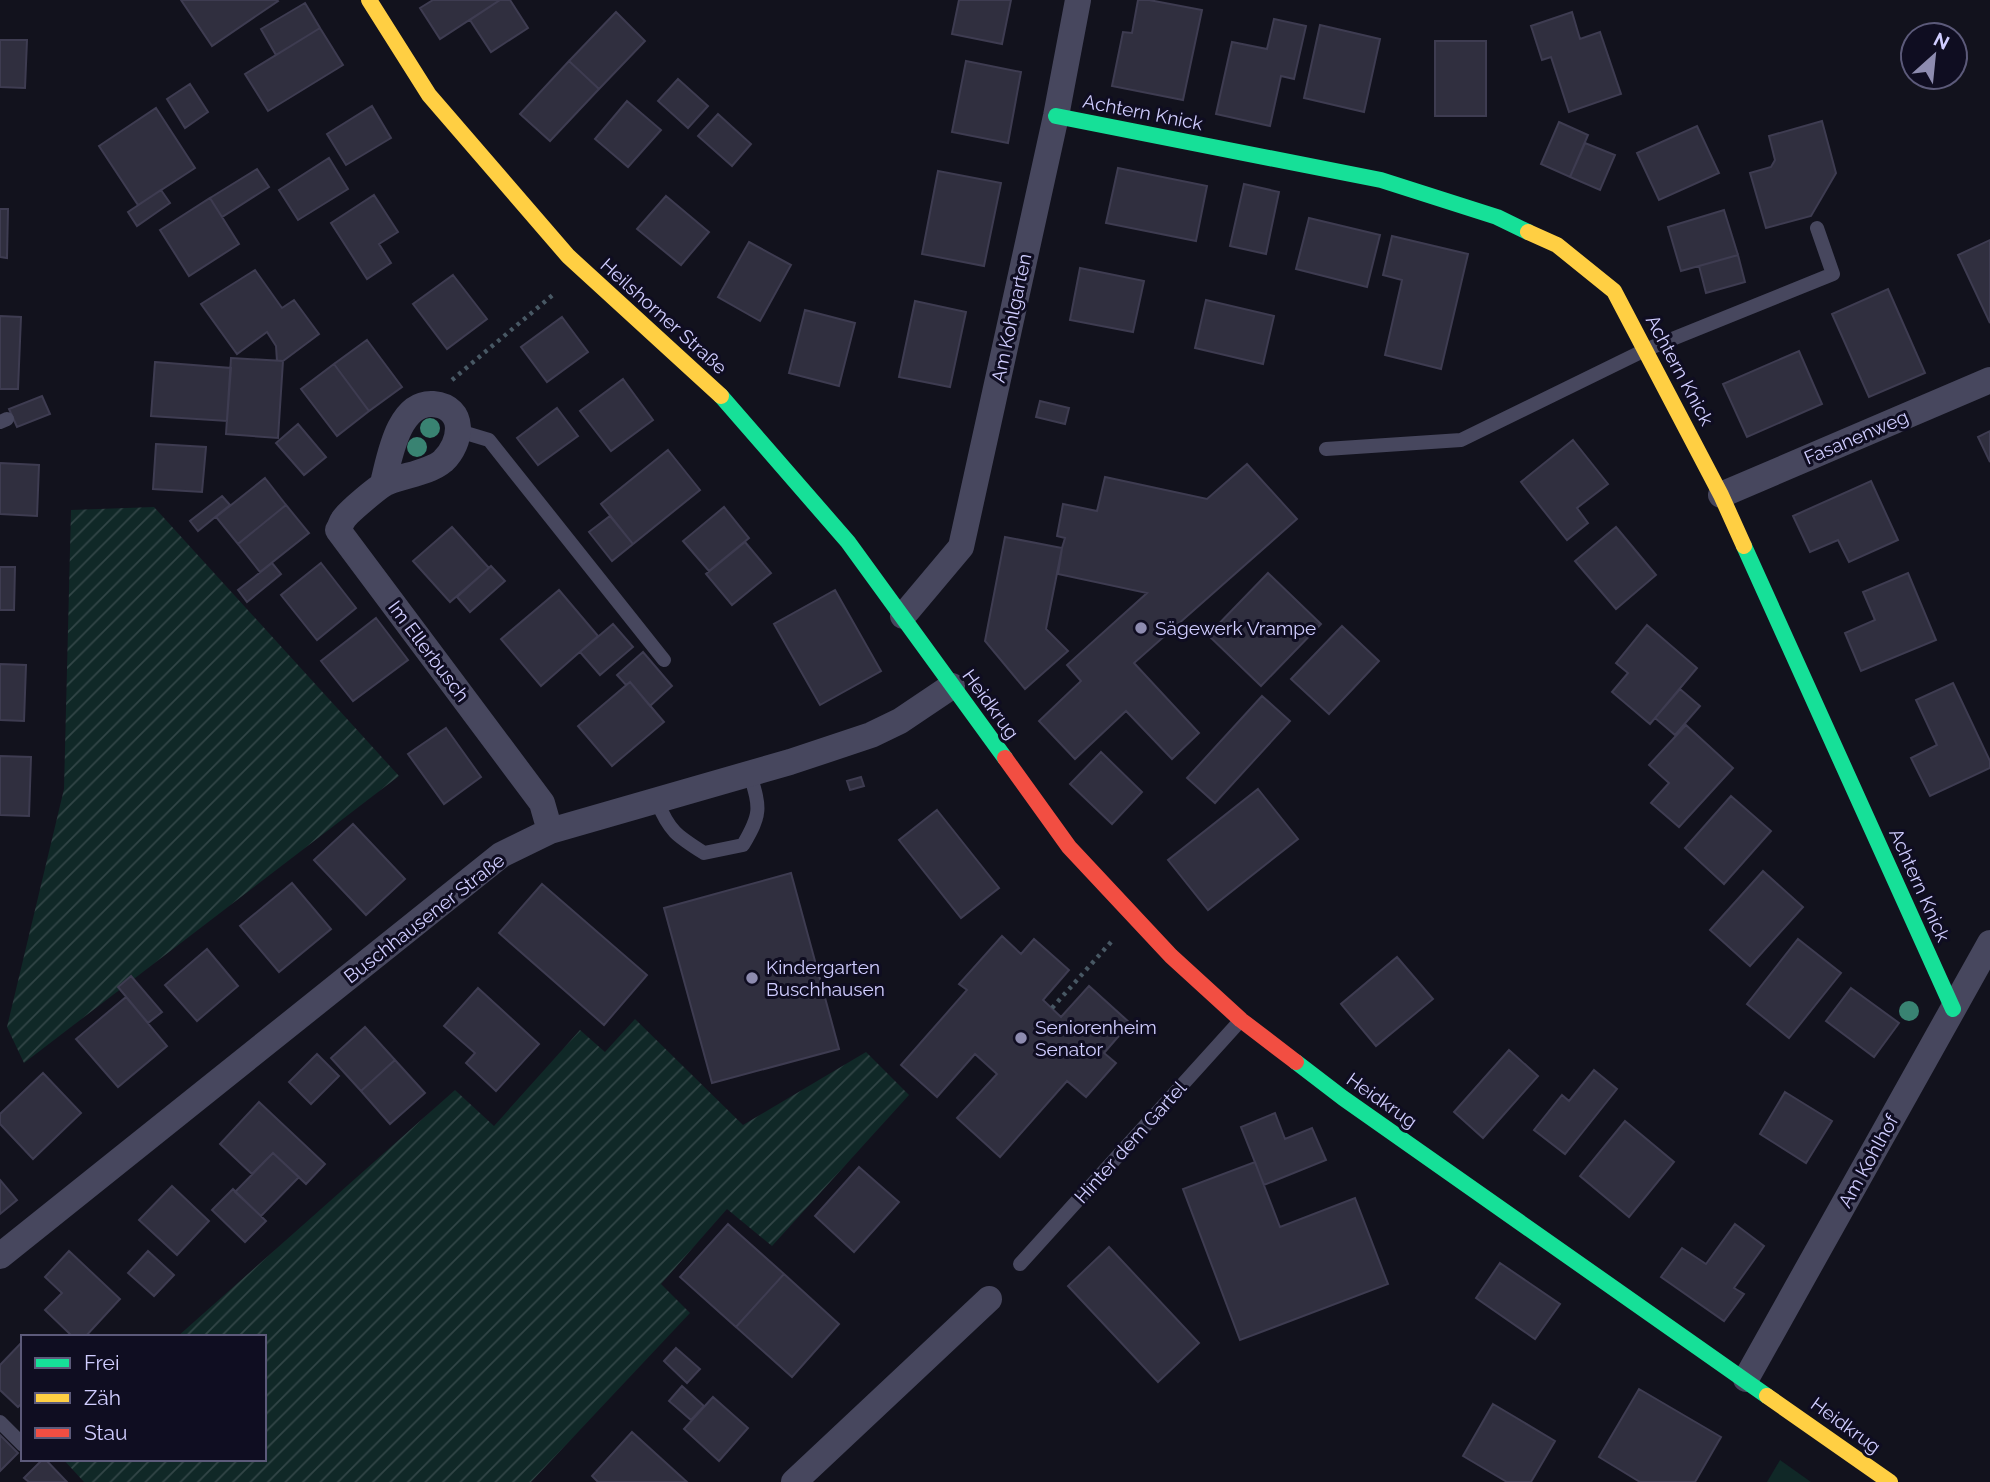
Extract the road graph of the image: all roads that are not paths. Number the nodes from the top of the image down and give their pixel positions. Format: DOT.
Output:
graph roads {
  1 [pos="369,0"];
  2 [pos="1079,0"];
  3 [pos="1056,116"];
  4 [pos="1817,228"];
  5 [pos="1645,349"];
  6 [pos="1990,380"];
  7 [pos="459,431"];
  8 [pos="1326,449"];
  9 [pos="385,483"];
  10 [pos="1721,495"];
  11 [pos="903,616"];
  12 [pos="664,660"];
  13 [pos="934,661"];
  14 [pos="952,686"];
  15 [pos="750,774"];
  16 [pos="657,801"];
  17 [pos="550,831"];
  18 [pos="1990,943"];
  19 [pos="1953,1009"];
  20 [pos="1241,1020"];
  21 [pos="0,1256"];
  22 [pos="1020,1264"];
  23 [pos="989,1299"];
  24 [pos="1746,1379"];
  25 [pos="0,1422"];
  26 [pos="21,1443"];
  27 [pos="794,1482"];
  28 [pos="1890,1482"];
  1 -- 11 [label="main road, Heilshorner Straße"];
  2 -- 3 [label="street, Am Kohlgarten"];
  3 -- 5 [label="main road, Achtern Knick"];
  3 -- 11 [label="street, Am Kohlgarten"];
  4 -- 5 [label="lane"];
  5 -- 8 [label="lane"];
  5 -- 10 [label="main road, Achtern Knick"];
  6 -- 10 [label="street, Fasanenweg"];
  7 -- 9 [label="street, Im Ellerbusch"];
  7 -- 9 [label="street"];
  7 -- 12 [label="lane"];
  9 -- 17 [label="street, Im Ellerbusch"];
  10 -- 19 [label="main road, Achtern Knick"];
  11 -- 13 [label="main road, Heilshorner Straße"];
  13 -- 14 [label="main road, Heidkrug"];
  14 -- 15 [label="street, Buschhausener Straße"];
  14 -- 20 [label="main road, Heidkrug"];
  15 -- 16 [label="street, Buschhausener Straße"];
  15 -- 16 [label="lane"];
  16 -- 17 [label="street, Buschhausener Straße"];
  17 -- 21 [label="street, Buschhausener Straße"];
  18 -- 19 [label="street, Am Kohlhof"];
  19 -- 24 [label="street, Am Kohlhof"];
  20 -- 22 [label="lane, Hinter dem Gartel"];
  20 -- 24 [label="main road, Heidkrug"];
  23 -- 27 [label="street"];
  24 -- 28 [label="main road, Heidkrug"];
  25 -- 26 [label="lane"];
}
